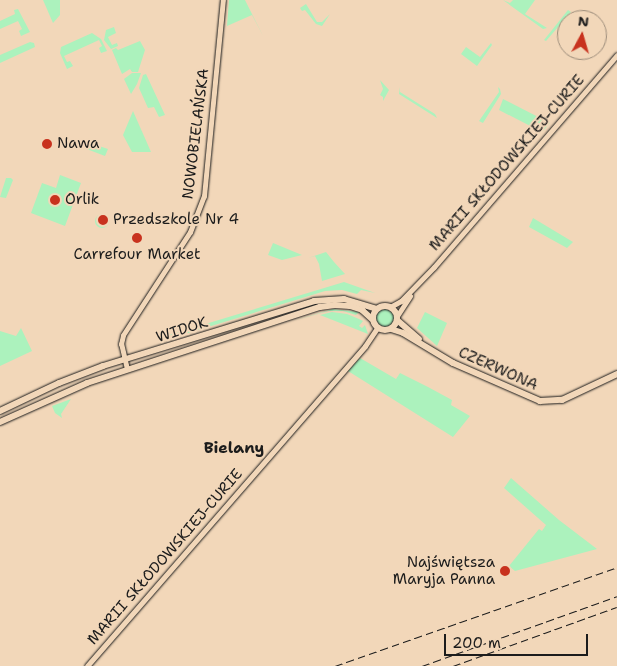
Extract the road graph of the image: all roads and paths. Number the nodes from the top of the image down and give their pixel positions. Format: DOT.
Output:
graph roads {
  1 [pos="223,0"];
  2 [pos="617,55"];
  3 [pos="415,287"];
  4 [pos="390,307"];
  5 [pos="377,309"];
  6 [pos="397,318"];
  7 [pos="372,319"];
  8 [pos="377,328"];
  9 [pos="391,329"];
  10 [pos="427,347"];
  11 [pos="124,360"];
  12 [pos="127,369"];
  13 [pos="617,374"];
  14 [pos="0,411"];
  15 [pos="0,422"];
  16 [pos="87,666"];
  1 -- 11 [label="street, NOWOBIELAŃSKA"];
  2 -- 3 [label="street, MARII SKŁODOWSKIEJ-CURIE"];
  3 -- 4 [label="street, MARII SKŁODOWSKIEJ-CURIE"];
  3 -- 6 [label="street, MARII SKŁODOWSKIEJ-CURIE"];
  4 -- 5 [label="main road"];
  4 -- 6 [label="main road"];
  5 -- 7 [label="main road"];
  5 -- 11 [label="main road, WIDOK"];
  6 -- 9 [label="main road"];
  6 -- 10 [label="main road, CZERWONA"];
  7 -- 8 [label="main road"];
  7 -- 12 [label="main road, WIDOK"];
  8 -- 9 [label="main road"];
  8 -- 16 [label="street, MARII SKŁODOWSKIEJ-CURIE"];
  9 -- 10 [label="main road, CZERWONA"];
  10 -- 13 [label="main road, CZERWONA"];
  11 -- 12 [label="street, NOWOBIELAŃSKA"];
  11 -- 14 [label="main road, WIDOK"];
  12 -- 15 [label="main road, WIDOK"];
}
